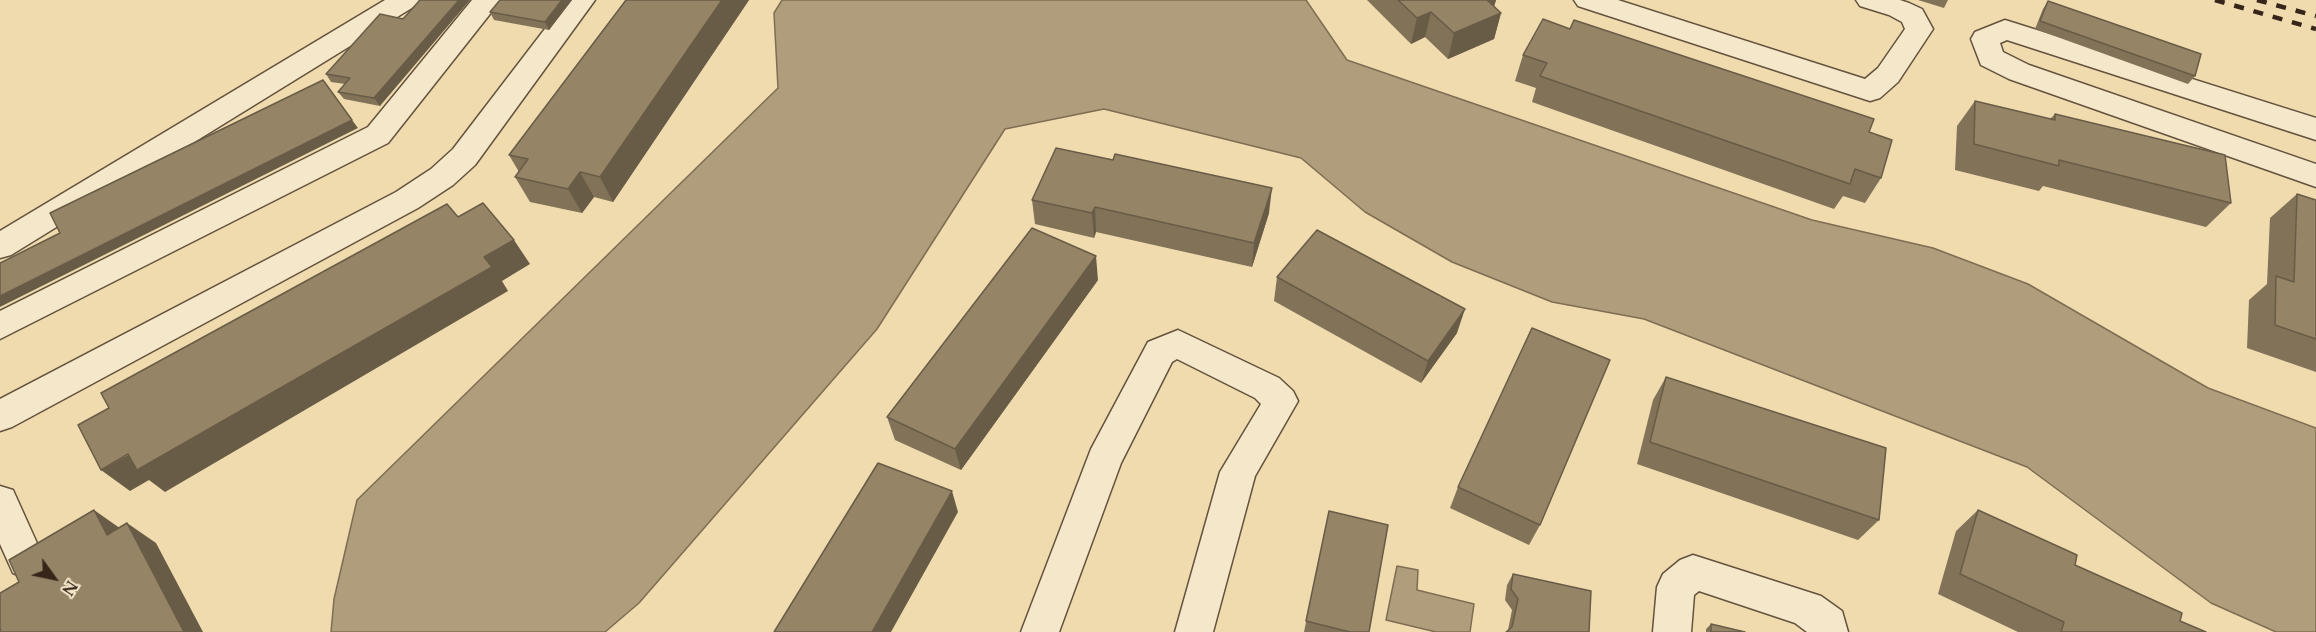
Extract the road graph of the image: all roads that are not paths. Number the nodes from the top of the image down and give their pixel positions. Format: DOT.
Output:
graph roads {
  1 [pos="405,0"];
  2 [pos="487,0"];
  3 [pos="581,0"];
  4 [pos="1588,0"];
  5 [pos="1870,0"];
  6 [pos="2316,129"];
  7 [pos="2316,176"];
  8 [pos="0,246"];
  9 [pos="0,326"];
  10 [pos="0,416"];
  11 [pos="0,502"];
  12 [pos="26,561"];
  13 [pos="1040,632"];
  14 [pos="1194,632"];
  15 [pos="1672,632"];
  16 [pos="1829,632"];
  1 -- 8 [label="lane"];
  2 -- 9 [label="lane"];
  3 -- 10 [label="lane"];
  4 -- 5 [label="lane"];
  6 -- 7 [label="lane"];
  11 -- 12 [label="lane"];
  13 -- 14 [label="lane"];
  15 -- 16 [label="lane"];
}
